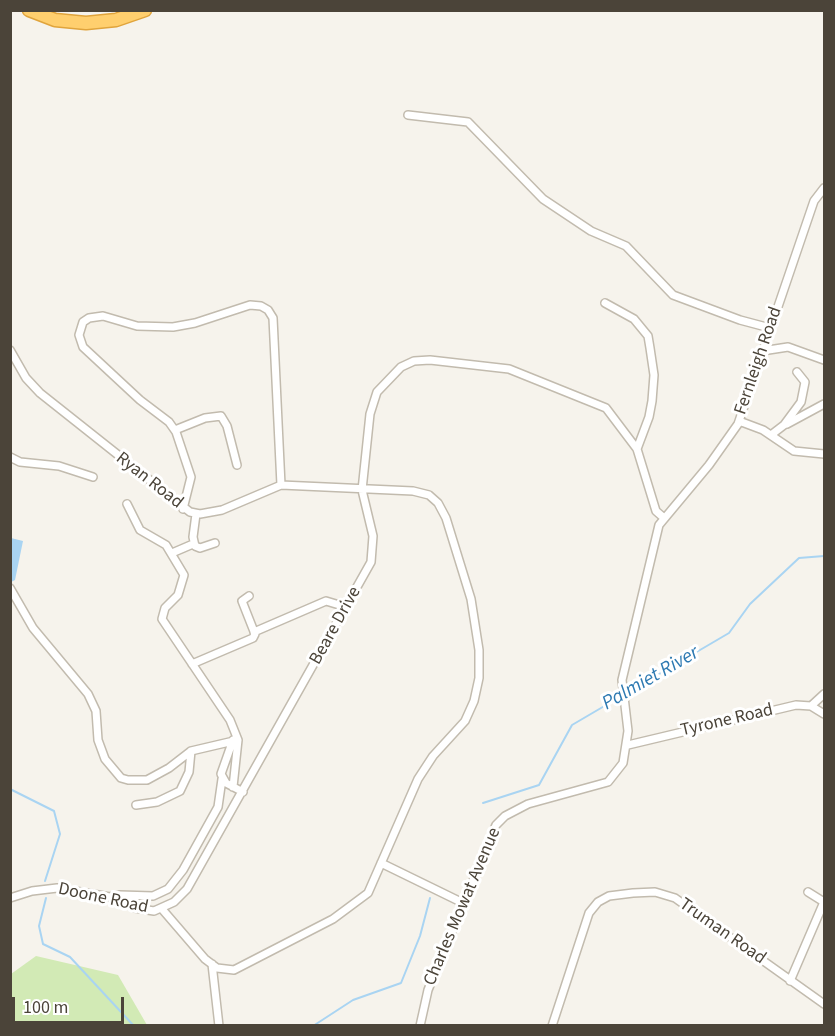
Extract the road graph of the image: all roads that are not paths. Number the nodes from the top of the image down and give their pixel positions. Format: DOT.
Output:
graph roads {
  1 [pos="29,10"];
  2 [pos="145,10"];
  3 [pos="408,115"];
  4 [pos="825,188"];
  5 [pos="605,303"];
  6 [pos="770,328"];
  7 [pos="10,350"];
  8 [pos="762,351"];
  9 [pos="825,360"];
  10 [pos="797,372"];
  11 [pos="825,404"];
  12 [pos="739,421"];
  13 [pos="784,425"];
  14 [pos="175,430"];
  15 [pos="771,435"];
  16 [pos="637,449"];
  17 [pos="825,454"];
  18 [pos="10,457"];
  19 [pos="237,465"];
  20 [pos="93,477"];
  21 [pos="281,485"];
  22 [pos="362,490"];
  23 [pos="128,504"];
  24 [pos="183,509"];
  25 [pos="196,514"];
  26 [pos="664,518"];
  27 [pos="215,543"];
  28 [pos="194,544"];
  29 [pos="172,553"];
  30 [pos="10,588"];
  31 [pos="249,596"];
  32 [pos="346,607"];
  33 [pos="254,632"];
  34 [pos="192,664"];
  35 [pos="825,694"];
  36 [pos="811,706"];
  37 [pos="825,714"];
  38 [pos="235,739"];
  39 [pos="628,745"];
  40 [pos="191,751"];
  41 [pos="222,779"];
  42 [pos="233,787"];
  43 [pos="243,792"];
  44 [pos="136,805"];
  45 [pos="381,863"];
  46 [pos="808,892"];
  47 [pos="110,897"];
  48 [pos="10,898"];
  49 [pos="824,902"];
  50 [pos="463,903"];
  51 [pos="162,909"];
  52 [pos="212,964"];
  53 [pos="790,981"];
  54 [pos="825,1004"];
  55 [pos="219,1026"];
  56 [pos="420,1026"];
  57 [pos="552,1026"];
  1 -- 2 [label="highway"];
  3 -- 6 [label="street"];
  4 -- 6 [label="street, Fernleigh Road"];
  5 -- 16 [label="street"];
  6 -- 8 [label="street, Fernleigh Road"];
  7 -- 24 [label="street, Ryan Road"];
  8 -- 9 [label="street"];
  8 -- 12 [label="street, Fernleigh Road"];
  10 -- 13 [label="street"];
  11 -- 13 [label="street"];
  12 -- 15 [label="street"];
  12 -- 26 [label="street, Fernleigh Road"];
  13 -- 15 [label="street"];
  14 -- 19 [label="street"];
  14 -- 21 [label="street"];
  14 -- 24 [label="street"];
  15 -- 17 [label="street"];
  16 -- 22 [label="street"];
  16 -- 26 [label="street"];
  18 -- 20 [label="street"];
  21 -- 22 [label="street, Ryan Road"];
  21 -- 25 [label="street, Ryan Road"];
  22 -- 32 [label="street, Beare Drive"];
  22 -- 45 [label="street"];
  23 -- 29 [label="street"];
  24 -- 25 [label="street, Ryan Road"];
  25 -- 28 [label="street"];
  26 -- 39 [label="street, Charles Mowat Avenue"];
  27 -- 28 [label="street"];
  28 -- 29 [label="street"];
  29 -- 34 [label="street"];
  30 -- 40 [label="street"];
  31 -- 33 [label="street"];
  32 -- 33 [label="street"];
  32 -- 43 [label="street, Beare Drive"];
  33 -- 34 [label="street"];
  34 -- 38 [label="street"];
  35 -- 36 [label="street"];
  36 -- 37 [label="street"];
  36 -- 39 [label="street, Tyrone Road"];
  38 -- 40 [label="street"];
  38 -- 41 [label="street"];
  38 -- 42 [label="street"];
  39 -- 50 [label="street, Charles Mowat Avenue"];
  40 -- 44 [label="street"];
  41 -- 42 [label="street"];
  41 -- 47 [label="street"];
  42 -- 43 [label="street"];
  43 -- 51 [label="street, Beare Drive"];
  45 -- 50 [label="street"];
  45 -- 52 [label="street"];
  46 -- 49 [label="street"];
  47 -- 48 [label="street, Doone Road"];
  47 -- 51 [label="street, Doone Road"];
  49 -- 53 [label="street"];
  50 -- 56 [label="street, Charles Mowat Avenue"];
  51 -- 52 [label="street"];
  52 -- 55 [label="street"];
  53 -- 54 [label="street, Truman Road"];
  53 -- 57 [label="street, Truman Road"];
}
